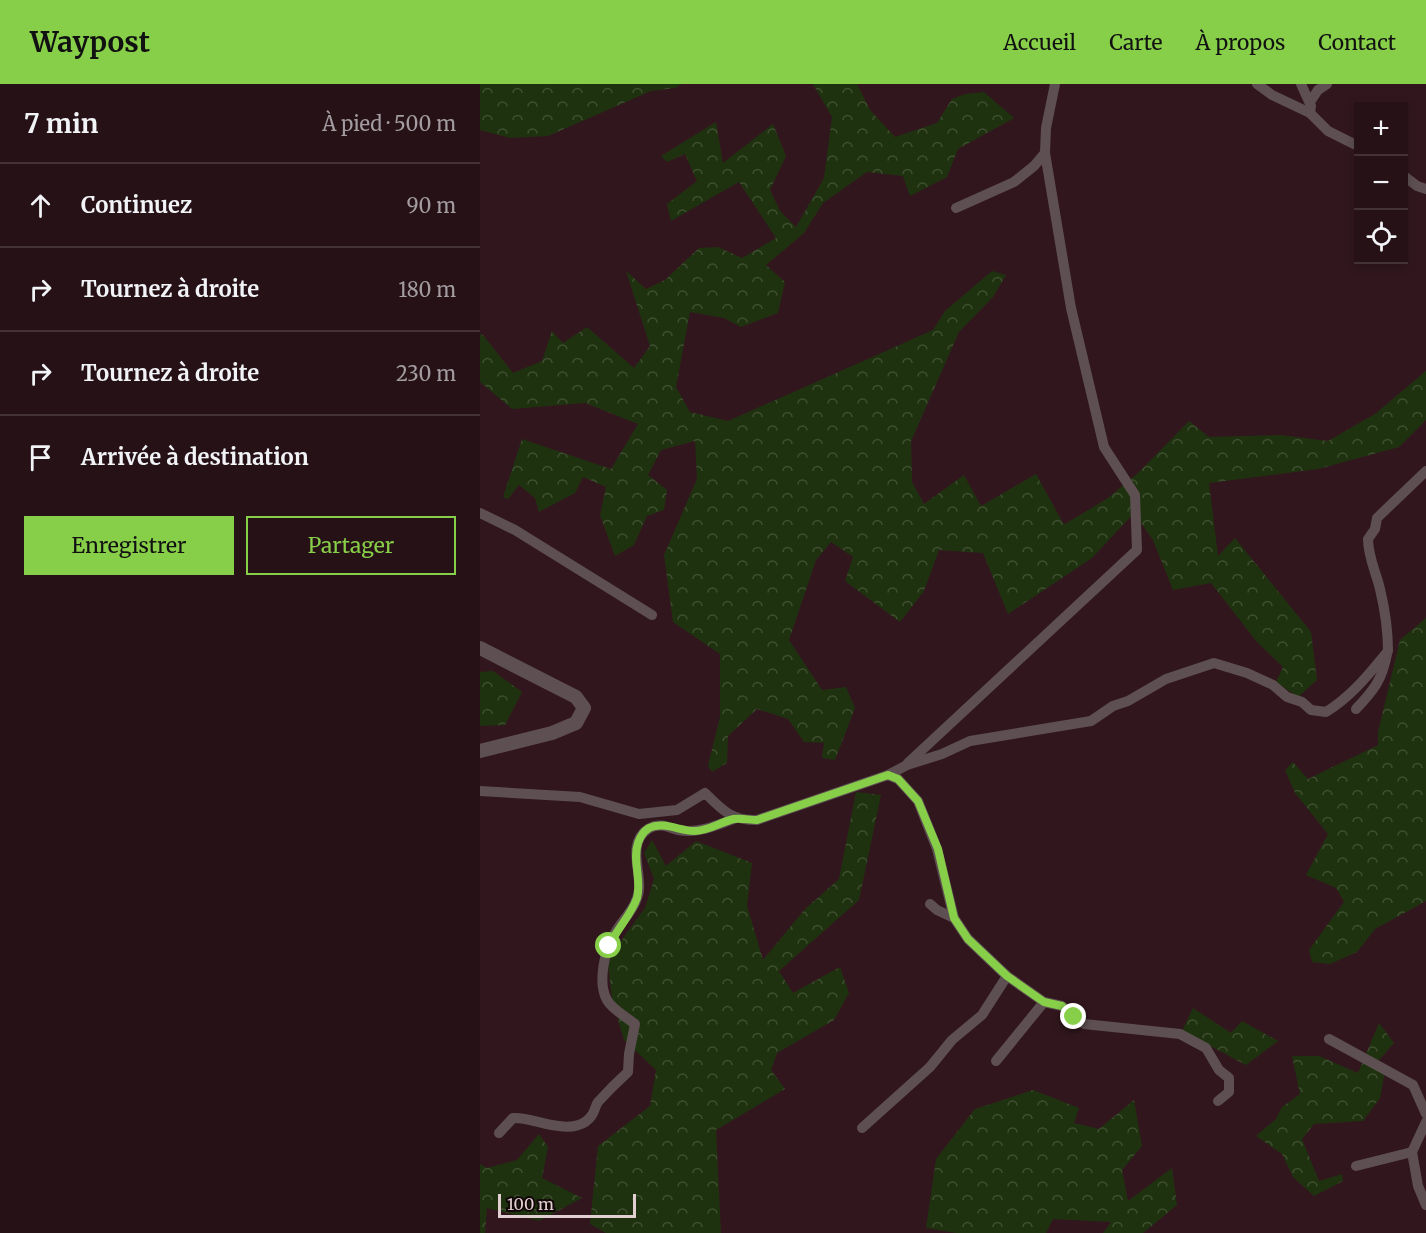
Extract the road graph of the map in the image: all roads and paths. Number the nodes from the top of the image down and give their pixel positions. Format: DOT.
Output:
graph roads {
  1 [pos="1055,84"];
  2 [pos="1257,84"];
  3 [pos="1301,84"];
  4 [pos="1327,84"];
  5 [pos="1310,107"];
  6 [pos="1354,144"];
  7 [pos="1046,153"];
  8 [pos="1408,179"];
  9 [pos="1426,189"];
  10 [pos="956,208"];
  11 [pos="1426,471"];
  12 [pos="480,513"];
  13 [pos="652,615"];
  14 [pos="480,648"];
  15 [pos="1388,651"];
  16 [pos="1356,709"];
  17 [pos="480,751"];
  18 [pos="907,765"];
  19 [pos="888,775"];
  20 [pos="480,791"];
  21 [pos="736,818"];
  22 [pos="930,904"];
  23 [pos="954,918"];
  24 [pos="1007,976"];
  25 [pos="1044,1002"];
  26 [pos="1329,1039"];
  27 [pos="996,1061"];
  28 [pos="1218,1101"];
  29 [pos="1426,1114"];
  30 [pos="1426,1122"];
  31 [pos="862,1128"];
  32 [pos="499,1133"];
  33 [pos="1412,1152"];
  34 [pos="1356,1166"];
  35 [pos="1426,1205"];
  1 -- 7 [label="street"];
  2 -- 5 [label="street"];
  3 -- 5 [label="street"];
  4 -- 5 [label="street"];
  5 -- 6 [label="street"];
  7 -- 10 [label="street"];
  7 -- 18 [label="street"];
  8 -- 9 [label="street"];
  11 -- 15 [label="street"];
  12 -- 13 [label="street"];
  14 -- 17 [label="street"];
  15 -- 16 [label="street"];
  15 -- 18 [label="street"];
  18 -- 19 [label="street"];
  19 -- 21 [label="street"];
  19 -- 23 [label="street"];
  20 -- 21 [label="street"];
  21 -- 32 [label="street"];
  22 -- 23 [label="street"];
  23 -- 24 [label="street"];
  24 -- 25 [label="street"];
  24 -- 31 [label="street"];
  25 -- 27 [label="street"];
  25 -- 28 [label="street"];
  26 -- 29 [label="street"];
  30 -- 33 [label="street"];
  33 -- 34 [label="street"];
  33 -- 35 [label="street"];
}
